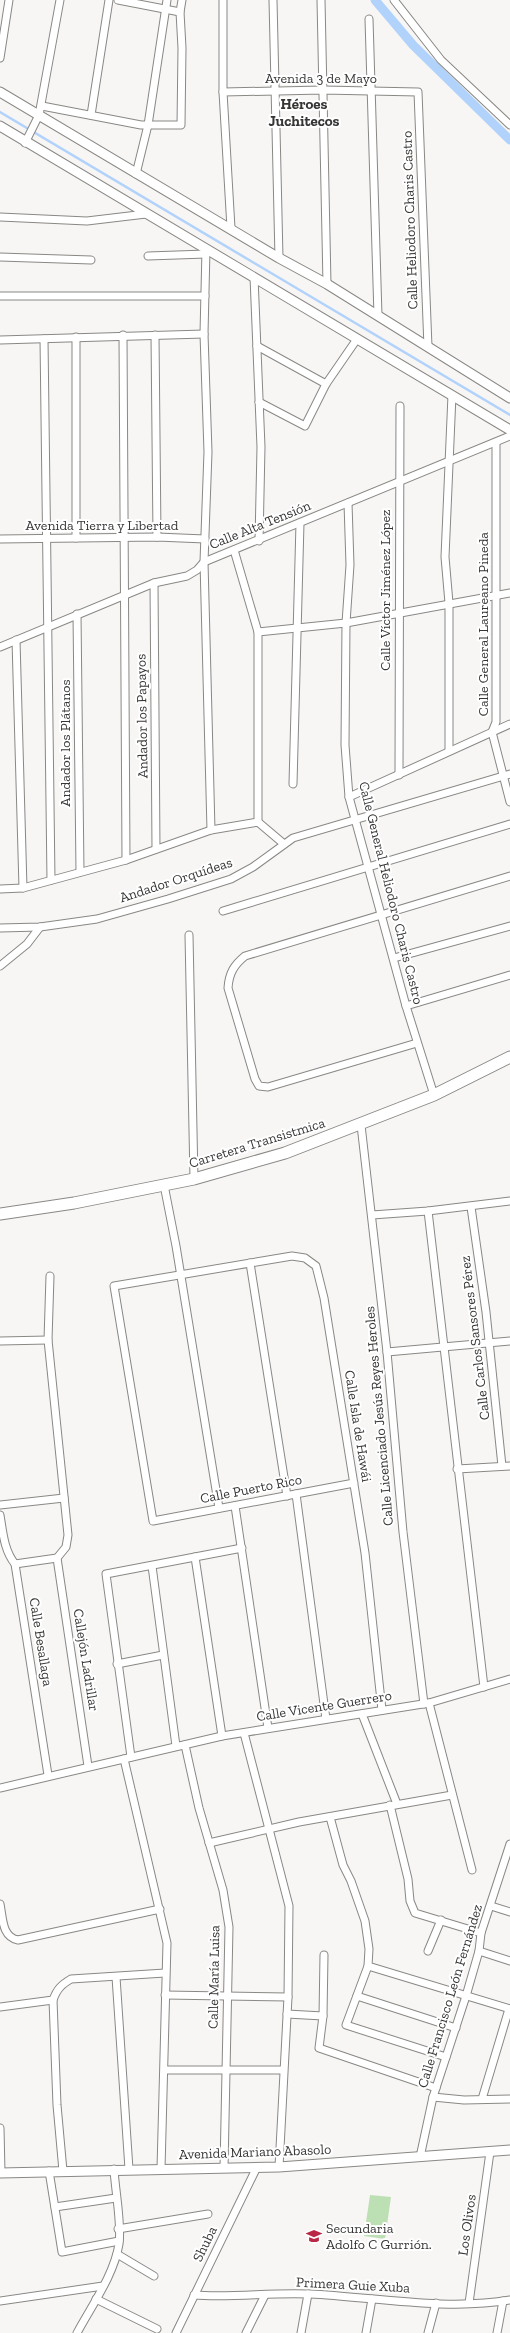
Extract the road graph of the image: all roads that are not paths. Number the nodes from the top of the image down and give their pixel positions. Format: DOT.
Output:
graph roads {
  1 [pos="9,0"];
  2 [pos="60,0"];
  3 [pos="109,0"];
  4 [pos="118,0"];
  5 [pos="167,0"];
  6 [pos="182,0"];
  7 [pos="223,0"];
  8 [pos="273,0"];
  9 [pos="321,0"];
  10 [pos="394,0"];
  11 [pos="166,9"];
  12 [pos="180,12"];
  13 [pos="369,19"];
  14 [pos="2,29"];
  15 [pos="0,58"];
  16 [pos="323,90"];
  17 [pos="274,91"];
  18 [pos="371,91"];
  19 [pos="0,92"];
  20 [pos="223,92"];
  21 [pos="418,92"];
  22 [pos="39,114"];
  23 [pos="91,115"];
  24 [pos="148,125"];
  25 [pos="510,125"];
  26 [pos="0,126"];
  27 [pos="27,139"];
  28 [pos="136,174"];
  29 [pos="146,214"];
  30 [pos="0,217"];
  31 [pos="231,228"];
  32 [pos="206,252"];
  33 [pos="148,256"];
  34 [pos="0,257"];
  35 [pos="279,258"];
  36 [pos="91,260"];
  37 [pos="254,277"];
  38 [pos="327,284"];
  39 [pos="0,296"];
  40 [pos="205,296"];
  41 [pos="378,316"];
  42 [pos="204,334"];
  43 [pos="155,335"];
  44 [pos="123,336"];
  45 [pos="76,337"];
  46 [pos="44,339"];
  47 [pos="357,339"];
  48 [pos="0,340"];
  49 [pos="256,346"];
  50 [pos="428,347"];
  51 [pos="326,384"];
  52 [pos="452,395"];
  53 [pos="510,398"];
  54 [pos="259,402"];
  55 [pos="400,406"];
  56 [pos="510,430"];
  57 [pos="510,436"];
  58 [pos="496,443"];
  59 [pos="450,461"];
  60 [pos="399,482"];
  61 [pos="348,503"];
  62 [pos="300,523"];
  63 [pos="123,537"];
  64 [pos="157,537"];
  65 [pos="76,538"];
  66 [pos="0,539"];
  67 [pos="46,539"];
  68 [pos="205,539"];
  69 [pos="259,541"];
  70 [pos="234,550"];
  71 [pos="204,562"];
  72 [pos="154,583"];
  73 [pos="510,593"];
  74 [pos="498,595"];
  75 [pos="123,596"];
  76 [pos="448,603"];
  77 [pos="399,612"];
  78 [pos="77,614"];
  79 [pos="346,623"];
  80 [pos="48,626"];
  81 [pos="298,628"];
  82 [pos="258,632"];
  83 [pos="16,640"];
  84 [pos="0,647"];
  85 [pos="510,724"];
  86 [pos="492,732"];
  87 [pos="448,751"];
  88 [pos="399,775"];
  89 [pos="507,775"];
  90 [pos="293,784"];
  91 [pos="349,797"];
  92 [pos="510,802"];
  93 [pos="356,820"];
  94 [pos="258,822"];
  95 [pos="510,824"];
  96 [pos="211,830"];
  97 [pos="284,844"];
  98 [pos="156,849"];
  99 [pos="126,860"];
  100 [pos="369,867"];
  101 [pos="80,872"];
  102 [pos="510,876"];
  103 [pos="51,880"];
  104 [pos="23,888"];
  105 [pos="0,889"];
  106 [pos="223,911"];
  107 [pos="381,915"];
  108 [pos="510,926"];
  109 [pos="40,927"];
  110 [pos="0,928"];
  111 [pos="190,934"];
  112 [pos="394,958"];
  113 [pos="0,966"];
  114 [pos="510,975"];
  115 [pos="406,1006"];
  116 [pos="417,1043"];
  117 [pos="510,1057"];
  118 [pos="434,1095"];
  119 [pos="361,1125"];
  120 [pos="194,1179"];
  121 [pos="164,1185"];
  122 [pos="510,1201"];
  123 [pos="471,1207"];
  124 [pos="428,1211"];
  125 [pos="0,1214"];
  126 [pos="372,1215"];
  127 [pos="250,1263"];
  128 [pos="181,1274"];
  129 [pos="50,1276"];
  130 [pos="48,1340"];
  131 [pos="0,1341"];
  132 [pos="510,1341"];
  133 [pos="489,1342"];
  134 [pos="443,1348"];
  135 [pos="387,1352"];
  136 [pos="502,1466"];
  137 [pos="510,1466"];
  138 [pos="457,1469"];
  139 [pos="354,1483"];
  140 [pos="296,1494"];
  141 [pos="287,1496"];
  142 [pos="64,1498"];
  143 [pos="0,1505"];
  144 [pos="235,1506"];
  145 [pos="219,1508"];
  146 [pos="0,1515"];
  147 [pos="242,1548"];
  148 [pos="195,1557"];
  149 [pos="58,1558"];
  150 [pos="15,1564"];
  151 [pos="152,1566"];
  152 [pos="163,1655"];
  153 [pos="117,1664"];
  154 [pos="510,1679"];
  155 [pos="484,1687"];
  156 [pos="427,1704"];
  157 [pos="382,1710"];
  158 [pos="362,1714"];
  159 [pos="326,1719"];
  160 [pos="268,1728"];
  161 [pos="244,1733"];
  162 [pos="222,1736"];
  163 [pos="185,1745"];
  164 [pos="176,1746"];
  165 [pos="128,1758"];
  166 [pos="88,1766"];
  167 [pos="48,1776"];
  168 [pos="0,1788"];
  169 [pos="452,1795"];
  170 [pos="394,1804"];
  171 [pos="330,1817"];
  172 [pos="269,1829"];
  173 [pos="209,1842"];
  174 [pos="510,1844"];
  175 [pos="508,1863"];
  176 [pos="472,1870"];
  177 [pos="0,1904"];
  178 [pos="491,1906"];
  179 [pos="160,1909"];
  180 [pos="510,1912"];
  181 [pos="441,1920"];
  182 [pos="480,1932"];
  183 [pos="479,1951"];
  184 [pos="428,1952"];
  185 [pos="324,1956"];
  186 [pos="510,1961"];
  187 [pos="368,1966"];
  188 [pos="165,1973"];
  189 [pos="116,1977"];
  190 [pos="165,1995"];
  191 [pos="357,1996"];
  192 [pos="466,1996"];
  193 [pos="227,1997"];
  194 [pos="288,1997"];
  195 [pos="53,2000"];
  196 [pos="0,2007"];
  197 [pos="509,2009"];
  198 [pos="287,2014"];
  199 [pos="323,2016"];
  200 [pos="456,2028"];
  201 [pos="446,2057"];
  202 [pos="226,2069"];
  203 [pos="165,2070"];
  204 [pos="283,2070"];
  205 [pos="436,2088"];
  206 [pos="433,2097"];
  207 [pos="482,2099"];
  208 [pos="510,2099"];
  209 [pos="0,2128"];
  210 [pos="510,2150"];
  211 [pos="490,2152"];
  212 [pos="420,2157"];
  213 [pos="279,2166"];
  214 [pos="257,2167"];
  215 [pos="224,2168"];
  216 [pos="114,2169"];
  217 [pos="128,2169"];
  218 [pos="161,2169"];
  219 [pos="49,2171"];
  220 [pos="63,2171"];
  221 [pos="1,2173"];
  222 [pos="116,2198"];
  223 [pos="55,2207"];
  224 [pos="208,2214"];
  225 [pos="118,2229"];
  226 [pos="119,2242"];
  227 [pos="117,2254"];
  228 [pos="154,2276"];
  229 [pos="103,2286"];
  230 [pos="308,2294"];
  231 [pos="194,2295"];
  232 [pos="265,2295"];
  233 [pos="96,2299"];
  234 [pos="372,2299"];
  235 [pos="0,2301"];
  236 [pos="507,2301"];
  237 [pos="436,2303"];
  238 [pos="470,2303"];
  239 [pos="157,2330"];
  240 [pos="76,2333"];
  241 [pos="176,2333"];
  242 [pos="246,2333"];
  243 [pos="301,2333"];
  244 [pos="366,2333"];
  245 [pos="428,2333"];
  246 [pos="497,2333"];
  1 -- 14 [label="street"];
  2 -- 22 [label="street"];
  3 -- 23 [label="street"];
  4 -- 11 [label="street"];
  5 -- 11 [label="street"];
  6 -- 12 [label="street"];
  7 -- 20 [label="street"];
  8 -- 17 [label="street"];
  9 -- 16 [label="street"];
  10 -- 25 [label="street"];
  11 -- 12 [label="street"];
  11 -- 24 [label="street"];
  12 -- 24 [label="street"];
  13 -- 18 [label="street"];
  14 -- 15 [label="street"];
  16 -- 17 [label="street, Avenida 3 de Mayo"];
  16 -- 18 [label="street, Avenida 3 de Mayo"];
  16 -- 38 [label="street"];
  17 -- 20 [label="street, Avenida 3 de Mayo"];
  17 -- 35 [label="street"];
  18 -- 21 [label="street, Avenida 3 de Mayo"];
  18 -- 41 [label="street"];
  19 -- 22 [label="street"];
  20 -- 31 [label="street"];
  21 -- 50 [label="street, Calle Heliodoro Charis Castro"];
  22 -- 23 [label="street"];
  22 -- 27 [label="street"];
  22 -- 28 [label="street"];
  23 -- 24 [label="street"];
  24 -- 28 [label="street"];
  26 -- 27 [label="street"];
  27 -- 29 [label="street"];
  28 -- 31 [label="street"];
  29 -- 30 [label="street"];
  29 -- 32 [label="street"];
  31 -- 35 [label="street"];
  32 -- 33 [label="street"];
  32 -- 37 [label="street"];
  32 -- 40 [label="street"];
  34 -- 36 [label="street"];
  35 -- 38 [label="street"];
  37 -- 47 [label="street"];
  37 -- 49 [label="street"];
  38 -- 41 [label="street"];
  39 -- 40 [label="street"];
  40 -- 42 [label="street"];
  41 -- 50 [label="street"];
  42 -- 43 [label="street"];
  42 -- 68 [label="street"];
  43 -- 44 [label="street"];
  43 -- 64 [label="street"];
  44 -- 45 [label="street"];
  44 -- 63 [label="street"];
  45 -- 46 [label="street"];
  45 -- 65 [label="street"];
  46 -- 48 [label="street"];
  46 -- 67 [label="street"];
  47 -- 51 [label="street"];
  47 -- 52 [label="street"];
  49 -- 51 [label="street"];
  49 -- 54 [label="street"];
  50 -- 53 [label="street"];
  51 -- 54 [label="street"];
  52 -- 56 [label="street"];
  52 -- 59 [label="street"];
  54 -- 69 [label="street"];
  55 -- 60 [label="street, Calle Víctor Jiménez López"];
  57 -- 58 [label="street, Calle Alta Tensión"];
  58 -- 59 [label="street, Calle Alta Tensión"];
  58 -- 74 [label="street, Calle General Laureano Pineda"];
  59 -- 60 [label="street, Calle Alta Tensión"];
  59 -- 76 [label="street"];
  60 -- 61 [label="street, Calle Alta Tensión"];
  60 -- 77 [label="street, Calle Víctor Jiménez López"];
  61 -- 62 [label="street, Calle Alta Tensión"];
  61 -- 79 [label="street, Calle General Heliodoro Charis Castro"];
  62 -- 69 [label="street, Calle Alta Tensión"];
  62 -- 81 [label="street"];
  63 -- 64 [label="street, Avenida Tierra y Libertad"];
  63 -- 65 [label="street, Avenida Tierra y Libertad"];
  63 -- 75 [label="street"];
  64 -- 68 [label="street, Avenida Tierra y Libertad"];
  65 -- 67 [label="street, Avenida Tierra y Libertad"];
  66 -- 67 [label="street, Avenida Tierra y Libertad"];
  67 -- 80 [label="street"];
  68 -- 71 [label="street"];
  69 -- 70 [label="street, Calle Alta Tensión"];
  70 -- 71 [label="street, Calle Alta Tensión"];
  70 -- 82 [label="street"];
  71 -- 72 [label="street, Calle Alta Tensión"];
  71 -- 96 [label="street"];
  72 -- 75 [label="street, Calle Alta Tensión"];
  72 -- 98 [label="street, Andador los Papayos"];
  73 -- 74 [label="street"];
  74 -- 76 [label="street"];
  74 -- 86 [label="street, Calle General Laureano Pineda"];
  75 -- 78 [label="street, Calle Alta Tensión"];
  75 -- 99 [label="street"];
  76 -- 77 [label="street"];
  76 -- 87 [label="street"];
  77 -- 79 [label="street"];
  77 -- 88 [label="street, Calle Víctor Jiménez López"];
  78 -- 80 [label="street, Calle Alta Tensión"];
  78 -- 101 [label="street, Andador los Plátanos"];
  79 -- 81 [label="street"];
  79 -- 91 [label="street, Calle General Heliodoro Charis Castro"];
  80 -- 83 [label="street, Calle Alta Tensión"];
  80 -- 103 [label="street"];
  81 -- 82 [label="street"];
  81 -- 90 [label="street"];
  82 -- 94 [label="street"];
  83 -- 84 [label="street, Calle Alta Tensión"];
  83 -- 104 [label="street"];
  85 -- 86 [label="street"];
  86 -- 87 [label="street"];
  86 -- 89 [label="street, Calle General Laureano Pineda"];
  87 -- 88 [label="street"];
  88 -- 91 [label="street"];
  89 -- 92 [label="street, Calle General Laureano Pineda"];
  89 -- 93 [label="street, Andador Orquídeas"];
  91 -- 93 [label="street, Calle General Heliodoro Charis Castro"];
  93 -- 97 [label="street, Andador Orquídeas"];
  93 -- 100 [label="street, Calle General Heliodoro Charis Castro"];
  94 -- 96 [label="street"];
  94 -- 97 [label="street"];
  95 -- 100 [label="street"];
  96 -- 98 [label="street"];
  97 -- 109 [label="street, Andador Orquídeas"];
  98 -- 99 [label="street"];
  99 -- 101 [label="street"];
  100 -- 106 [label="street"];
  100 -- 107 [label="street, Calle General Heliodoro Charis Castro"];
  101 -- 103 [label="street"];
  102 -- 107 [label="street"];
  103 -- 104 [label="street"];
  104 -- 105 [label="street"];
  107 -- 112 [label="street, Calle General Heliodoro Charis Castro"];
  107 -- 116 [label="street"];
  108 -- 112 [label="street"];
  109 -- 110 [label="street, Andador Orquídeas"];
  109 -- 113 [label="street"];
  111 -- 120 [label="street"];
  112 -- 115 [label="street, Calle General Heliodoro Charis Castro"];
  114 -- 115 [label="street"];
  115 -- 116 [label="street, Calle General Heliodoro Charis Castro"];
  116 -- 118 [label="street, Calle General Heliodoro Charis Castro"];
  117 -- 118 [label="main road, Carretera Transistmica"];
  118 -- 119 [label="main road, Carretera Transistmica"];
  119 -- 120 [label="main road, Carretera Transistmica"];
  119 -- 126 [label="street, Calle Licenciado Jesús Reyes Heroles"];
  120 -- 121 [label="main road, Carretera Transistmica"];
  121 -- 125 [label="main road, Carretera Transistmica"];
  121 -- 128 [label="street"];
  122 -- 123 [label="street"];
  123 -- 124 [label="street"];
  123 -- 133 [label="street, Calle Carlos Sansores Pérez"];
  124 -- 126 [label="street"];
  124 -- 134 [label="street"];
  126 -- 135 [label="street, Calle Licenciado Jesús Reyes Heroles"];
  127 -- 128 [label="street"];
  127 -- 139 [label="street, Calle Isla de Hawái"];
  127 -- 141 [label="street"];
  128 -- 145 [label="street"];
  128 -- 145 [label="street, Calle Puerto Rico"];
  129 -- 130 [label="street"];
  130 -- 131 [label="street"];
  130 -- 142 [label="street"];
  132 -- 133 [label="street"];
  133 -- 134 [label="street"];
  133 -- 136 [label="street, Calle Carlos Sansores Pérez"];
  134 -- 135 [label="street"];
  134 -- 138 [label="street"];
  135 -- 156 [label="street, Calle Licenciado Jesús Reyes Heroles"];
  136 -- 137 [label="street"];
  136 -- 138 [label="street"];
  138 -- 155 [label="street"];
  139 -- 140 [label="street, Calle Puerto Rico"];
  139 -- 157 [label="street, Calle Isla de Hawái"];
  140 -- 141 [label="street, Calle Puerto Rico"];
  140 -- 159 [label="street"];
  141 -- 144 [label="street, Calle Puerto Rico"];
  142 -- 143 [label="street"];
  142 -- 149 [label="street"];
  144 -- 145 [label="street, Calle Puerto Rico"];
  144 -- 147 [label="street"];
  146 -- 150 [label="street, Calle Besallaga"];
  147 -- 148 [label="street"];
  147 -- 160 [label="street"];
  148 -- 151 [label="street"];
  148 -- 162 [label="street"];
  149 -- 150 [label="street"];
  149 -- 166 [label="street, Callejón Ladrillar"];
  150 -- 167 [label="street, Calle Besallaga"];
  151 -- 152 [label="street"];
  151 -- 153 [label="street"];
  152 -- 153 [label="street"];
  152 -- 164 [label="street"];
  153 -- 165 [label="street"];
  154 -- 155 [label="street, Calle Vicente Guerrero"];
  155 -- 156 [label="street, Calle Vicente Guerrero"];
  156 -- 157 [label="street, Calle Vicente Guerrero"];
  156 -- 169 [label="street, Calle Licenciado Jesús Reyes Heroles"];
  157 -- 158 [label="street, Calle Vicente Guerrero"];
  158 -- 159 [label="street, Calle Vicente Guerrero"];
  158 -- 170 [label="street"];
  159 -- 160 [label="street, Calle Vicente Guerrero"];
  160 -- 161 [label="street, Calle Vicente Guerrero"];
  161 -- 162 [label="street, Calle Vicente Guerrero"];
  161 -- 172 [label="street"];
  162 -- 163 [label="street, Calle Vicente Guerrero"];
  163 -- 164 [label="street, Calle Vicente Guerrero"];
  163 -- 173 [label="street, Calle María Luisa"];
  164 -- 165 [label="street, Calle Vicente Guerrero"];
  165 -- 166 [label="street"];
  165 -- 179 [label="street"];
  166 -- 167 [label="street"];
  167 -- 168 [label="street"];
  169 -- 170 [label="street"];
  169 -- 176 [label="street, Calle Licenciado Jesús Reyes Heroles"];
  170 -- 171 [label="street"];
  170 -- 181 [label="street"];
  171 -- 172 [label="street"];
  171 -- 187 [label="street"];
  172 -- 173 [label="street"];
  172 -- 194 [label="street"];
  173 -- 193 [label="street, Calle María Luisa"];
  174 -- 175 [label="street, Calle Francisco León Fernández"];
  175 -- 178 [label="street, Calle Francisco León Fernández"];
  177 -- 179 [label="street"];
  178 -- 180 [label="street"];
  178 -- 182 [label="street, Calle Francisco León Fernández"];
  179 -- 188 [label="street"];
  181 -- 182 [label="street"];
  181 -- 184 [label="street"];
  182 -- 183 [label="street, Calle Francisco León Fernández"];
  183 -- 186 [label="street"];
  183 -- 192 [label="street, Calle Francisco León Fernández"];
  185 -- 199 [label="street"];
  187 -- 191 [label="street"];
  187 -- 192 [label="street"];
  188 -- 189 [label="street"];
  188 -- 190 [label="street"];
  189 -- 195 [label="street"];
  189 -- 217 [label="street"];
  190 -- 193 [label="street"];
  190 -- 203 [label="street"];
  191 -- 200 [label="street"];
  191 -- 201 [label="street"];
  192 -- 197 [label="street"];
  192 -- 200 [label="street, Calle Francisco León Fernández"];
  193 -- 194 [label="street"];
  193 -- 202 [label="street, Calle María Luisa"];
  194 -- 198 [label="street"];
  195 -- 196 [label="street"];
  195 -- 220 [label="street"];
  197 -- 207 [label="street"];
  198 -- 199 [label="street"];
  198 -- 204 [label="street"];
  199 -- 205 [label="street"];
  200 -- 201 [label="street, Calle Francisco León Fernández"];
  201 -- 205 [label="street, Calle Francisco León Fernández"];
  202 -- 203 [label="street"];
  202 -- 204 [label="street"];
  202 -- 215 [label="street, Calle María Luisa"];
  203 -- 218 [label="street"];
  204 -- 213 [label="street"];
  205 -- 206 [label="street, Calle Francisco León Fernández"];
  206 -- 207 [label="street"];
  206 -- 212 [label="street, Calle Francisco León Fernández"];
  207 -- 208 [label="street"];
  209 -- 221 [label="street"];
  210 -- 211 [label="street, Avenida Mariano Abasolo"];
  211 -- 212 [label="street, Avenida Mariano Abasolo"];
  211 -- 238 [label="street, Los Olivos"];
  212 -- 213 [label="street, Avenida Mariano Abasolo"];
  213 -- 214 [label="street, Avenida Mariano Abasolo"];
  214 -- 215 [label="street, Avenida Mariano Abasolo"];
  214 -- 231 [label="street, Shuba"];
  215 -- 218 [label="street, Avenida Mariano Abasolo"];
  216 -- 217 [label="street, Avenida Mariano Abasolo"];
  216 -- 220 [label="street, Avenida Mariano Abasolo"];
  216 -- 222 [label="street"];
  217 -- 218 [label="street, Avenida Mariano Abasolo"];
  219 -- 220 [label="street, Avenida Mariano Abasolo"];
  219 -- 221 [label="street, Avenida Mariano Abasolo"];
  219 -- 223 [label="street"];
  222 -- 223 [label="street"];
  222 -- 225 [label="street"];
  223 -- 226 [label="street"];
  224 -- 225 [label="street"];
  225 -- 226 [label="street"];
  226 -- 227 [label="street"];
  227 -- 228 [label="street"];
  227 -- 229 [label="street"];
  229 -- 233 [label="street"];
  229 -- 235 [label="street"];
  230 -- 232 [label="street, Primera Guie Xuba"];
  230 -- 234 [label="street, Primera Guie Xuba"];
  230 -- 243 [label="street"];
  231 -- 232 [label="street, Primera Guie Xuba"];
  231 -- 241 [label="street, Shuba"];
  232 -- 242 [label="street"];
  233 -- 239 [label="street"];
  233 -- 240 [label="street"];
  234 -- 237 [label="street, Primera Guie Xuba"];
  234 -- 244 [label="street"];
  236 -- 238 [label="street, Primera Guie Xuba"];
  236 -- 246 [label="street"];
  237 -- 238 [label="street, Primera Guie Xuba"];
  237 -- 245 [label="street"];
}
